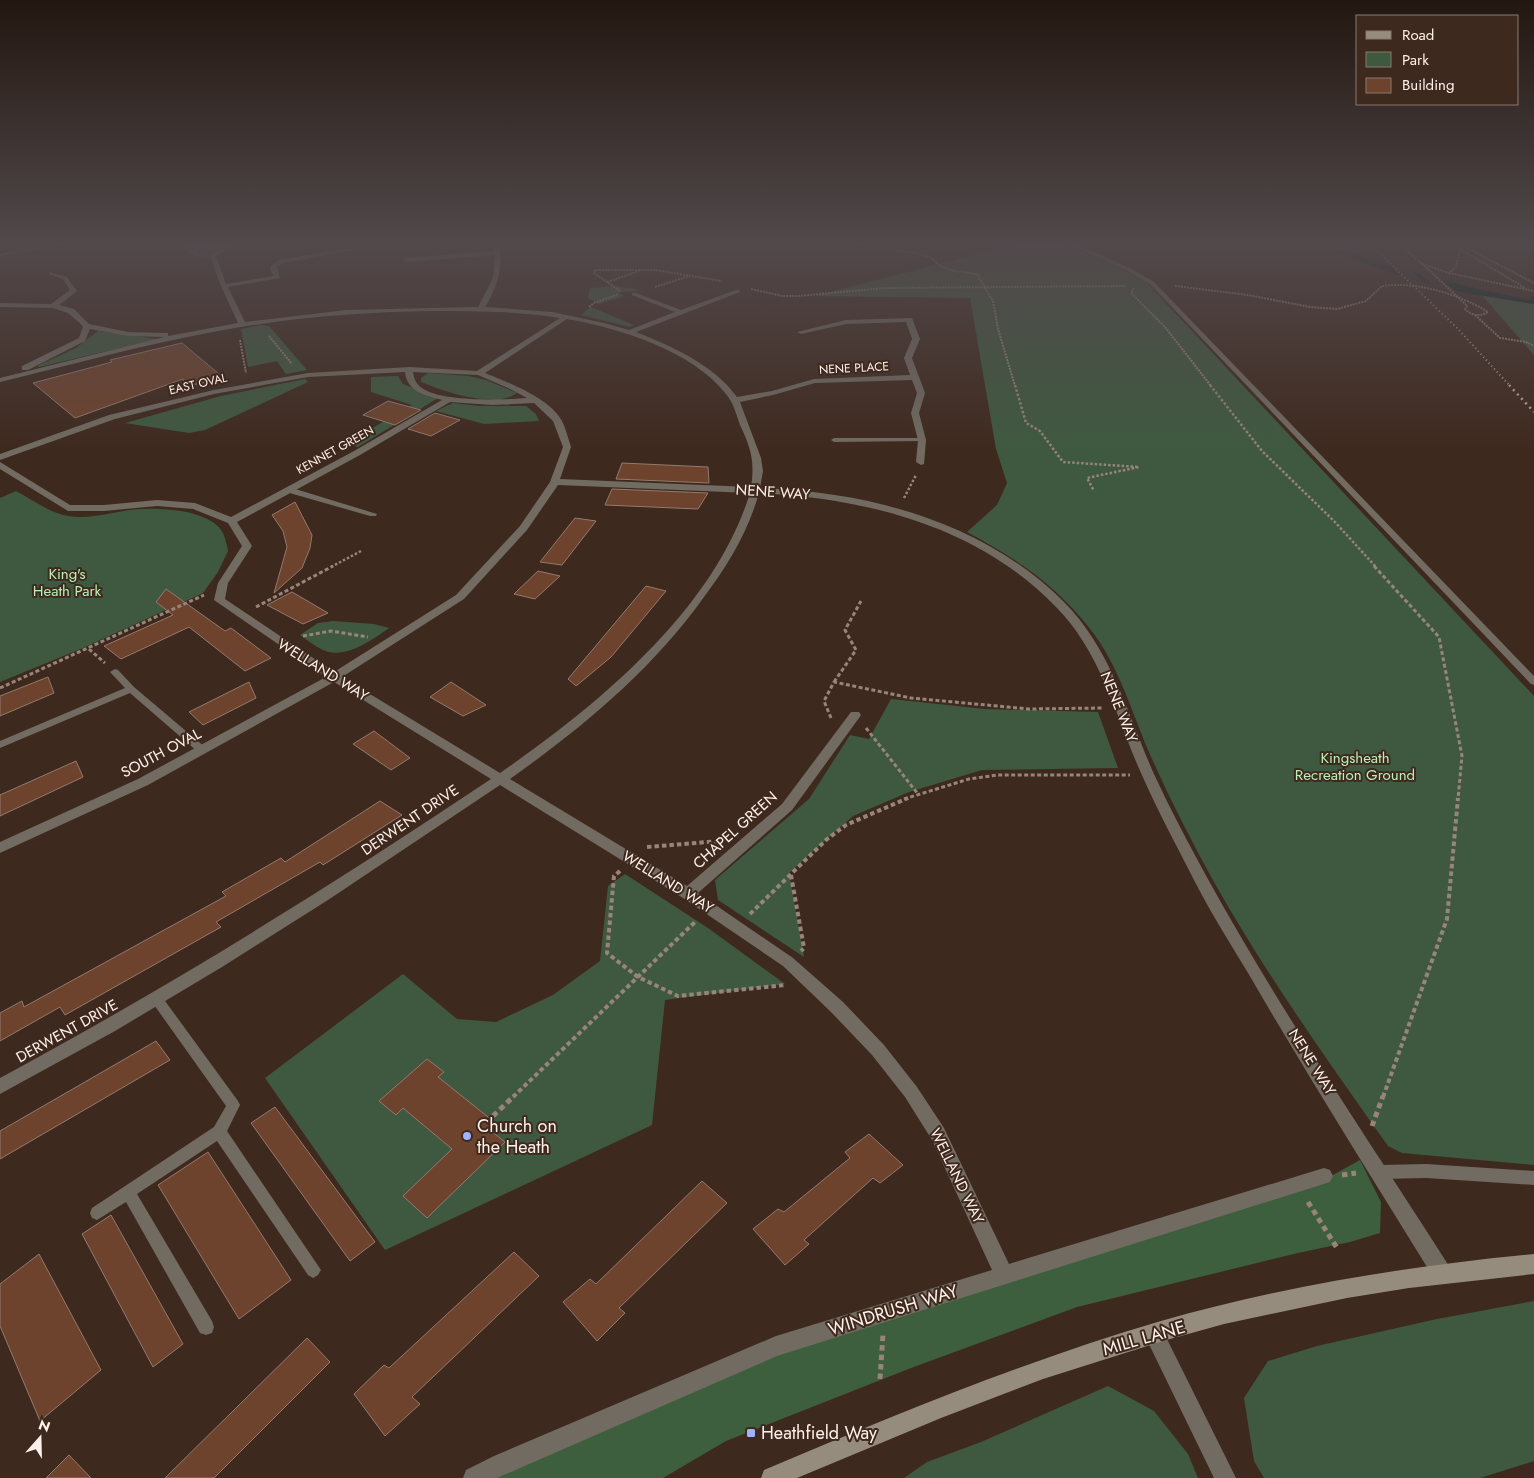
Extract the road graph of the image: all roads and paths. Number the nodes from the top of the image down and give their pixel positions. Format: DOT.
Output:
graph roads {
  1 [pos="74,313"];
  2 [pos="235,313"];
  3 [pos="333,313"];
  4 [pos="528,313"];
  5 [pos="678,313"];
  6 [pos="995,313"];
  7 [pos="1151,313"];
  8 [pos="1181,313"];
  9 [pos="1470,313"];
  10 [pos="1487,313"];
  11 [pos="1475,315"];
  12 [pos="566,317"];
  13 [pos="259,322"];
  14 [pos="240,325"];
  15 [pos="87,326"];
  16 [pos="630,332"];
  17 [pos="801,332"];
  18 [pos="181,336"];
  19 [pos="1534,346"];
  20 [pos="409,369"];
  21 [pos="479,374"];
  22 [pos="301,376"];
  23 [pos="916,377"];
  24 [pos="0,380"];
  25 [pos="249,386"];
  26 [pos="449,399"];
  27 [pos="536,400"];
  28 [pos="735,400"];
  29 [pos="834,440"];
  30 [pos="922,440"];
  31 [pos="0,457"];
  32 [pos="921,462"];
  33 [pos="0,465"];
  34 [pos="555,482"];
  35 [pos="755,489"];
  36 [pos="289,490"];
  37 [pos="1094,491"];
  38 [pos="894,510"];
  39 [pos="373,514"];
  40 [pos="232,521"];
  41 [pos="361,551"];
  42 [pos="222,586"];
  43 [pos="862,601"];
  44 [pos="240,615"];
  45 [pos="402,634"];
  46 [pos="284,645"];
  47 [pos="89,649"];
  48 [pos="115,672"];
  49 [pos="334,677"];
  50 [pos="834,682"];
  51 [pos="1534,682"];
  52 [pos="0,688"];
  53 [pos="131,689"];
  54 [pos="1120,708"];
  55 [pos="856,715"];
  56 [pos="844,731"];
  57 [pos="0,745"];
  58 [pos="202,750"];
  59 [pos="1148,775"];
  60 [pos="501,779"];
  61 [pos="918,794"];
  62 [pos="742,846"];
  63 [pos="0,848"];
  64 [pos="629,858"];
  65 [pos="790,875"];
  66 [pos="688,894"];
  67 [pos="709,908"];
  68 [pos="737,927"];
  69 [pos="788,962"];
  70 [pos="638,977"];
  71 [pos="810,982"];
  72 [pos="156,998"];
  73 [pos="0,1087"];
  74 [pos="493,1116"];
  75 [pos="1372,1126"];
  76 [pos="219,1132"];
  77 [pos="1381,1172"];
  78 [pos="1324,1176"];
  79 [pos="1534,1178"];
  80 [pos="1297,1184"];
  81 [pos="128,1192"];
  82 [pos="97,1213"];
  83 [pos="1337,1248"];
  84 [pos="1534,1264"];
  85 [pos="313,1270"];
  86 [pos="1442,1273"];
  87 [pos="1005,1276"];
  88 [pos="885,1313"];
  89 [pos="206,1327"];
  90 [pos="1154,1334"];
  91 [pos="880,1378"];
  92 [pos="474,1478"];
  93 [pos="772,1478"];
  94 [pos="1224,1478"];
  1 -- 15 [label="street"];
  2 -- 14 [label="street"];
  3 -- 13 [label="street"];
  4 -- 12 [label="street"];
  5 -- 16 [label="street"];
  6 -- 37 [label="path"];
  7 -- 75 [label="path"];
  8 -- 51 [label="lane"];
  9 -- 11 [label="path, bridge"];
  10 -- 11 [label="path"];
  11 -- 19 [label="path"];
  12 -- 16 [label="street"];
  12 -- 21 [label="street"];
  13 -- 14 [label="street"];
  13 -- 22 [label="path"];
  14 -- 18 [label="street"];
  14 -- 25 [label="path"];
  15 -- 18 [label="street"];
  15 -- 24 [label="street"];
  16 -- 28 [label="street"];
  17 -- 23 [label="street, NENE PLACE"];
  18 -- 24 [label="street"];
  20 -- 21 [label="street, EAST OVAL"];
  20 -- 22 [label="street, EAST OVAL"];
  20 -- 26 [label="street"];
  21 -- 27 [label="street, EAST OVAL"];
  22 -- 25 [label="street, EAST OVAL"];
  23 -- 28 [label="street, NENE PLACE"];
  23 -- 30 [label="street, NENE PLACE"];
  25 -- 31 [label="street, EAST OVAL"];
  26 -- 27 [label="street"];
  26 -- 36 [label="street, KENNET GREEN"];
  27 -- 34 [label="street, EAST OVAL"];
  28 -- 35 [label="street, DERWENT DRIVE"];
  29 -- 30 [label="lane"];
  30 -- 32 [label="street, NENE PLACE"];
  32 -- 38 [label="path"];
  33 -- 40 [label="street"];
  34 -- 35 [label="street, NENE WAY"];
  34 -- 45 [label="street, EAST OVAL"];
  35 -- 38 [label="street, NENE WAY"];
  35 -- 60 [label="street, DERWENT DRIVE"];
  36 -- 39 [label="lane"];
  36 -- 40 [label="street, KENNET GREEN"];
  38 -- 54 [label="street, NENE WAY"];
  40 -- 42 [label="street"];
  41 -- 44 [label="path"];
  42 -- 44 [label="street, WELLAND WAY"];
  42 -- 47 [label="path"];
  43 -- 50 [label="path"];
  44 -- 46 [label="street, WELLAND WAY"];
  45 -- 46 [label="path"];
  45 -- 49 [label="street, EAST OVAL"];
  46 -- 49 [label="street, WELLAND WAY"];
  47 -- 48 [label="path"];
  47 -- 52 [label="path"];
  48 -- 53 [label="lane"];
  49 -- 58 [label="street, SOUTH OVAL"];
  49 -- 60 [label="street, WELLAND WAY"];
  50 -- 54 [label="path"];
  50 -- 56 [label="path"];
  53 -- 57 [label="lane"];
  53 -- 58 [label="lane"];
  54 -- 59 [label="street, NENE WAY"];
  55 -- 56 [label="street, CHAPEL GREEN"];
  55 -- 61 [label="path"];
  56 -- 62 [label="street, CHAPEL GREEN"];
  58 -- 63 [label="street, SOUTH OVAL"];
  59 -- 61 [label="path"];
  59 -- 77 [label="street, NENE WAY"];
  60 -- 64 [label="street, WELLAND WAY"];
  60 -- 72 [label="street, DERWENT DRIVE"];
  61 -- 65 [label="path"];
  62 -- 64 [label="path"];
  62 -- 66 [label="street, CHAPEL GREEN"];
  64 -- 66 [label="street, WELLAND WAY"];
  64 -- 70 [label="path"];
  65 -- 68 [label="path"];
  65 -- 69 [label="path"];
  66 -- 67 [label="street, WELLAND WAY"];
  67 -- 68 [label="street, WELLAND WAY"];
  67 -- 70 [label="path"];
  68 -- 69 [label="street, WELLAND WAY"];
  69 -- 71 [label="street, WELLAND WAY"];
  70 -- 71 [label="path"];
  70 -- 74 [label="path"];
  71 -- 87 [label="street, WELLAND WAY"];
  72 -- 73 [label="street, DERWENT DRIVE"];
  72 -- 76 [label="lane"];
  76 -- 81 [label="lane"];
  76 -- 85 [label="lane"];
  77 -- 79 [label="lane"];
  77 -- 86 [label="street, NENE WAY"];
  78 -- 80 [label="street, WINDRUSH WAY"];
  80 -- 83 [label="path"];
  80 -- 87 [label="street, WINDRUSH WAY"];
  81 -- 82 [label="lane"];
  81 -- 89 [label="lane"];
  84 -- 86 [label="street, MILL LANE"];
  86 -- 90 [label="street, MILL LANE"];
  87 -- 88 [label="street, WINDRUSH WAY"];
  88 -- 91 [label="path"];
  88 -- 92 [label="street, WINDRUSH WAY"];
  90 -- 93 [label="street, MILL LANE"];
  90 -- 94 [label="street"];
}
